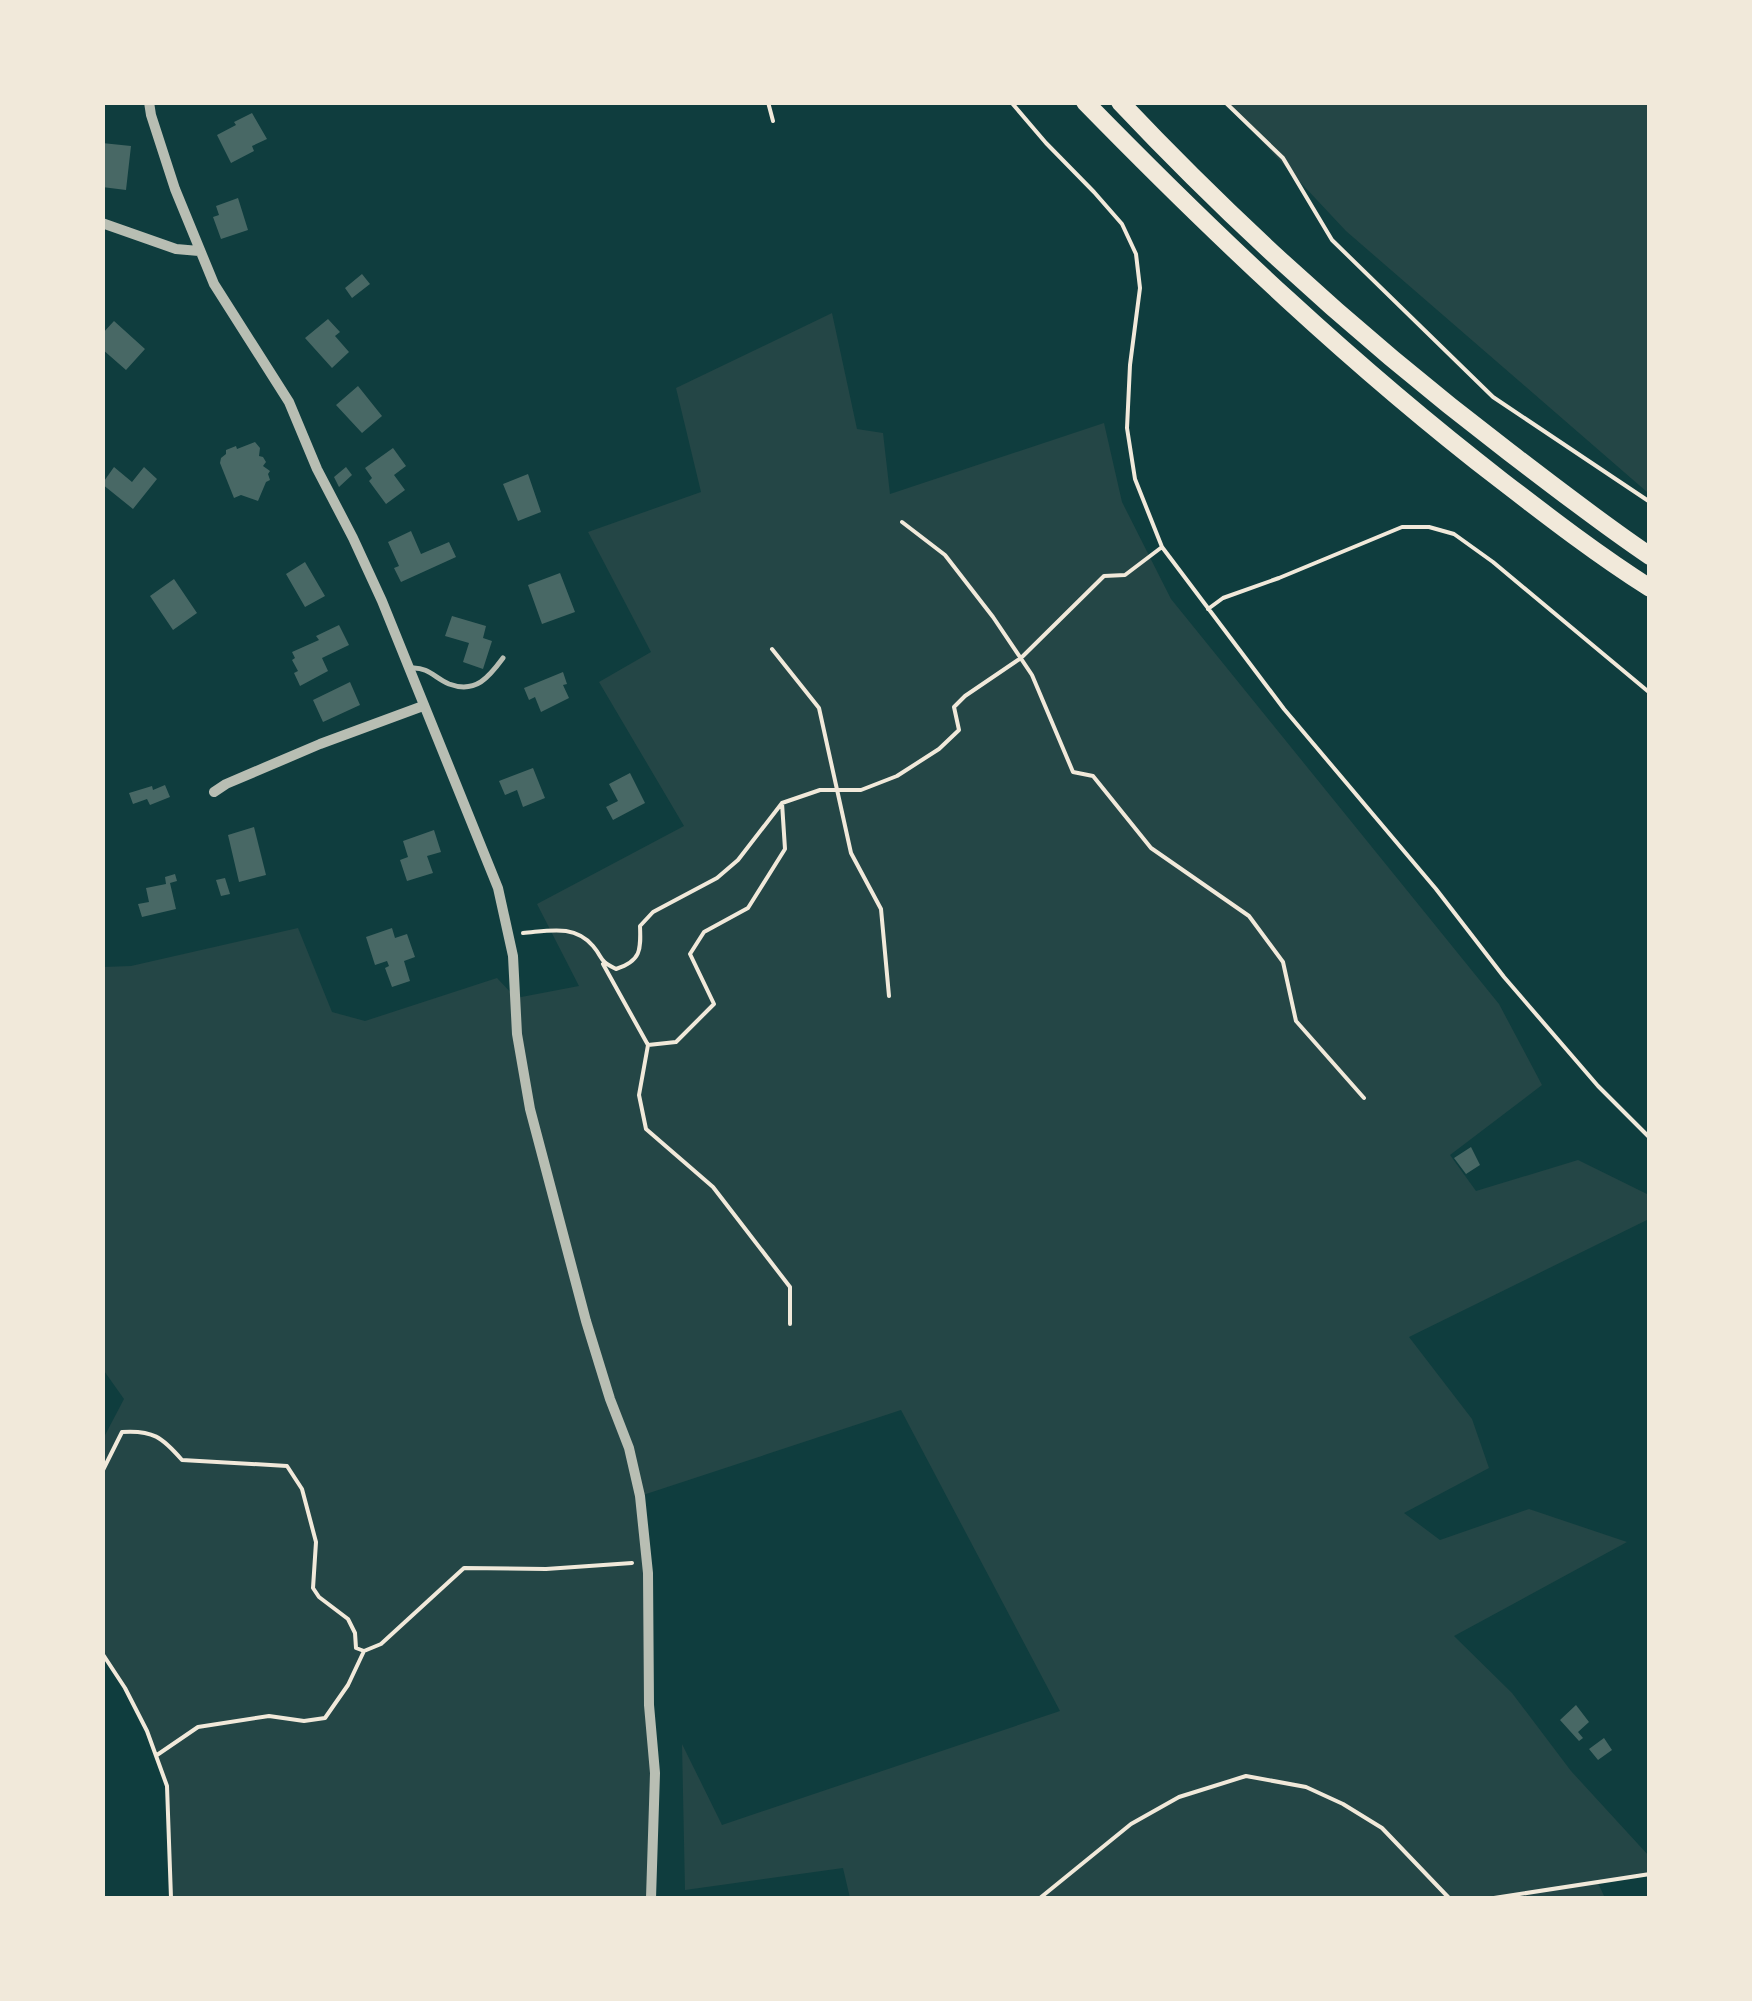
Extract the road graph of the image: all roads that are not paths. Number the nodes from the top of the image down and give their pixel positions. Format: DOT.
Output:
graph roads {
  1 [pos="150,102"];
  2 [pos="1085,102"];
  3 [pos="1120,102"];
  4 [pos="102,223"];
  5 [pos="199,251"];
  6 [pos="1650,556"];
  7 [pos="1650,588"];
  8 [pos="504,658"];
  9 [pos="408,668"];
  10 [pos="424,706"];
  11 [pos="214,792"];
  12 [pos="651,1898"];
  1 -- 5 [label="street"];
  2 -- 7 [label="highway"];
  3 -- 6 [label="highway"];
  4 -- 5 [label="street"];
  5 -- 9 [label="street"];
  8 -- 9 [label="lane"];
  9 -- 10 [label="street"];
  10 -- 11 [label="street"];
  10 -- 12 [label="street"];
}
